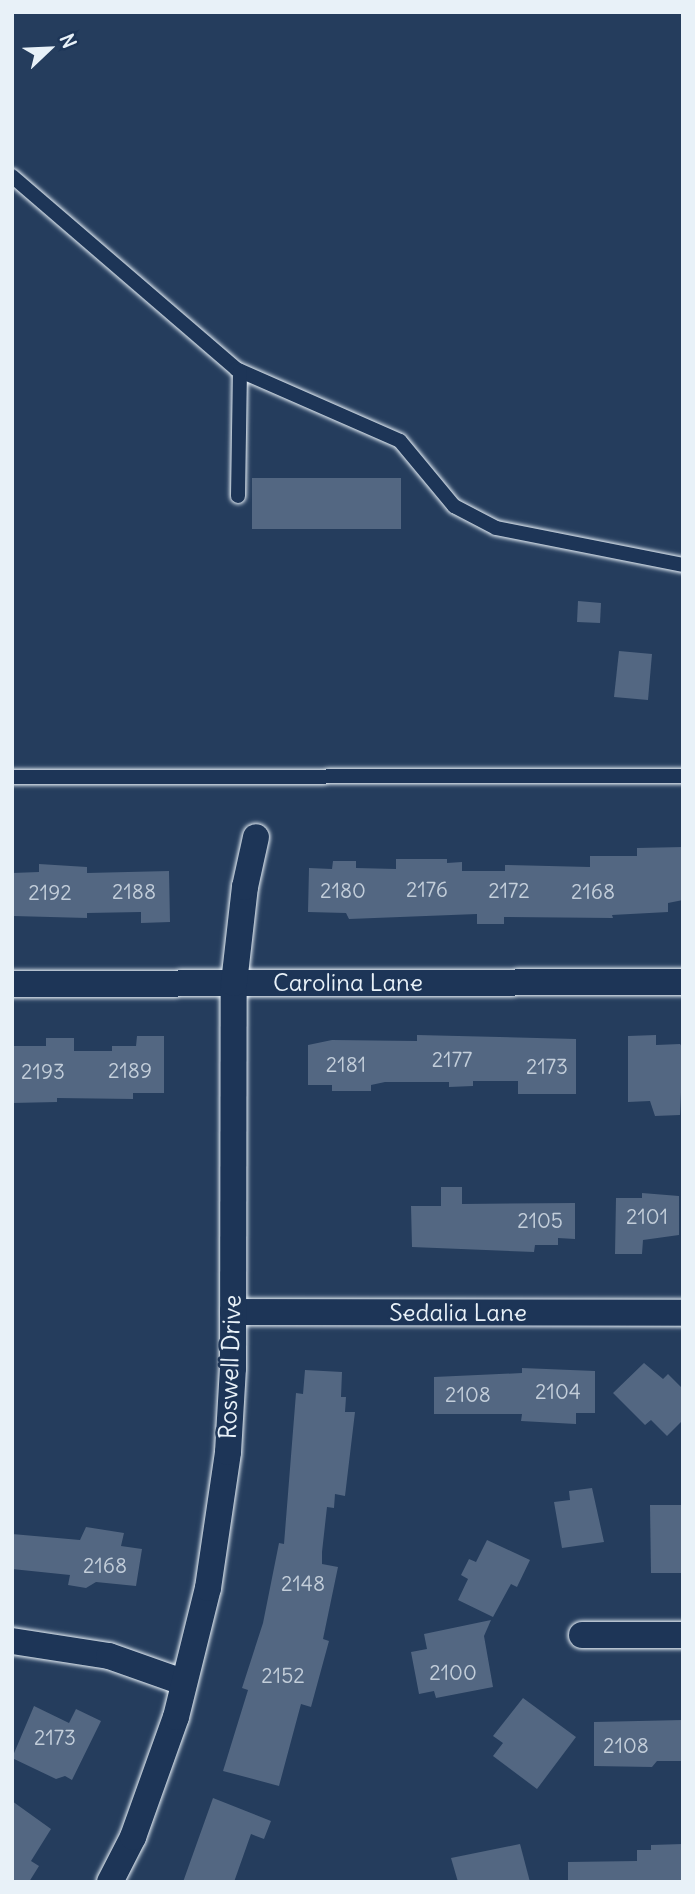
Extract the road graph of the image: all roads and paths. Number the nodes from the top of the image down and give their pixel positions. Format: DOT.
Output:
graph roads {
  1 [pos="12,176"];
  2 [pos="240,371"];
  3 [pos="238,496"];
  4 [pos="683,565"];
  5 [pos="683,776"];
  6 [pos="12,777"];
  7 [pos="256,837"];
  8 [pos="683,982"];
  9 [pos="12,984"];
  10 [pos="234,984"];
  11 [pos="233,1312"];
  12 [pos="683,1313"];
  13 [pos="582,1634"];
  14 [pos="683,1635"];
  15 [pos="12,1641"];
  16 [pos="183,1682"];
  17 [pos="110,1882"];
  1 -- 2 [label="lane"];
  2 -- 3 [label="lane"];
  2 -- 4 [label="lane"];
  5 -- 6 [label="lane"];
  7 -- 10 [label="street, Roswell Drive"];
  8 -- 10 [label="street, Carolina Lane"];
  9 -- 10 [label="street, Carolina Lane"];
  10 -- 11 [label="street, Roswell Drive"];
  11 -- 12 [label="street, Sedalia Lane"];
  11 -- 16 [label="street, Roswell Drive"];
  13 -- 14 [label="street"];
  15 -- 16 [label="street"];
  16 -- 17 [label="street, Roswell Drive"];
}
